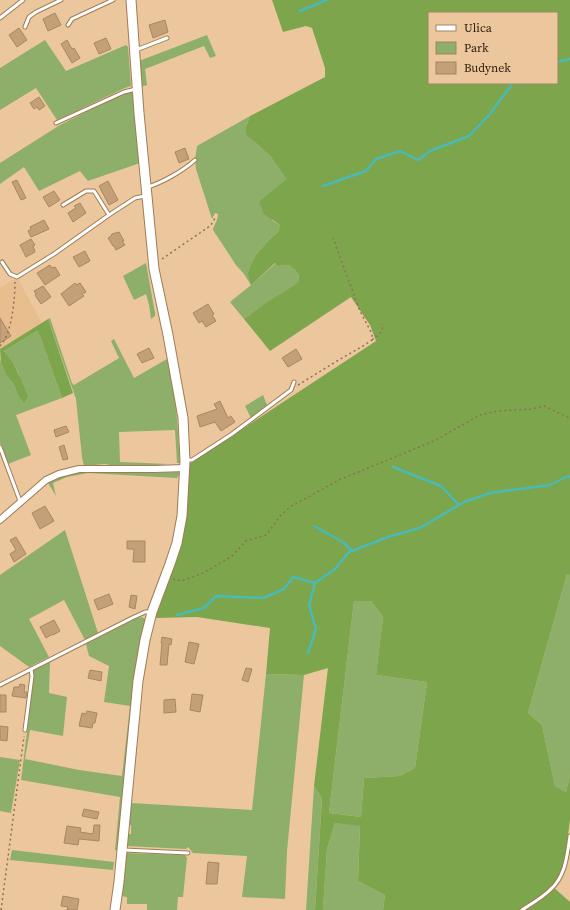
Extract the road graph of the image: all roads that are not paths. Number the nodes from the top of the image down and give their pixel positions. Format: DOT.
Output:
graph roads {
  1 [pos="23,0"];
  2 [pos="61,0"];
  3 [pos="112,0"];
  4 [pos="131,0"];
  5 [pos="0,18"];
  6 [pos="68,25"];
  7 [pos="25,27"];
  8 [pos="167,38"];
  9 [pos="134,50"];
  10 [pos="138,89"];
  11 [pos="56,123"];
  12 [pos="195,160"];
  13 [pos="146,192"];
  14 [pos="63,205"];
  15 [pos="109,215"];
  16 [pos="2,262"];
  17 [pos="294,382"];
  18 [pos="0,447"];
  19 [pos="185,464"];
  20 [pos="20,501"];
  21 [pos="0,520"];
  22 [pos="152,612"];
  23 [pos="31,669"];
  24 [pos="0,685"];
  25 [pos="25,730"];
  26 [pos="570,836"];
  27 [pos="122,849"];
  28 [pos="188,853"];
  29 [pos="115,910"];
  30 [pos="522,910"];
  1 -- 5 [label="lane"];
  2 -- 7 [label="lane"];
  3 -- 6 [label="lane"];
  4 -- 9 [label="street"];
  8 -- 9 [label="lane"];
  9 -- 10 [label="street"];
  10 -- 11 [label="lane"];
  10 -- 13 [label="street"];
  12 -- 13 [label="lane"];
  13 -- 15 [label="lane"];
  13 -- 19 [label="street"];
  14 -- 15 [label="lane"];
  15 -- 16 [label="lane"];
  17 -- 19 [label="lane"];
  18 -- 20 [label="lane"];
  19 -- 20 [label="street"];
  19 -- 22 [label="street"];
  20 -- 21 [label="street"];
  22 -- 23 [label="lane"];
  22 -- 27 [label="street"];
  23 -- 24 [label="lane"];
  23 -- 25 [label="lane"];
  26 -- 30 [label="lane"];
  27 -- 28 [label="lane"];
  27 -- 29 [label="street"];
}
